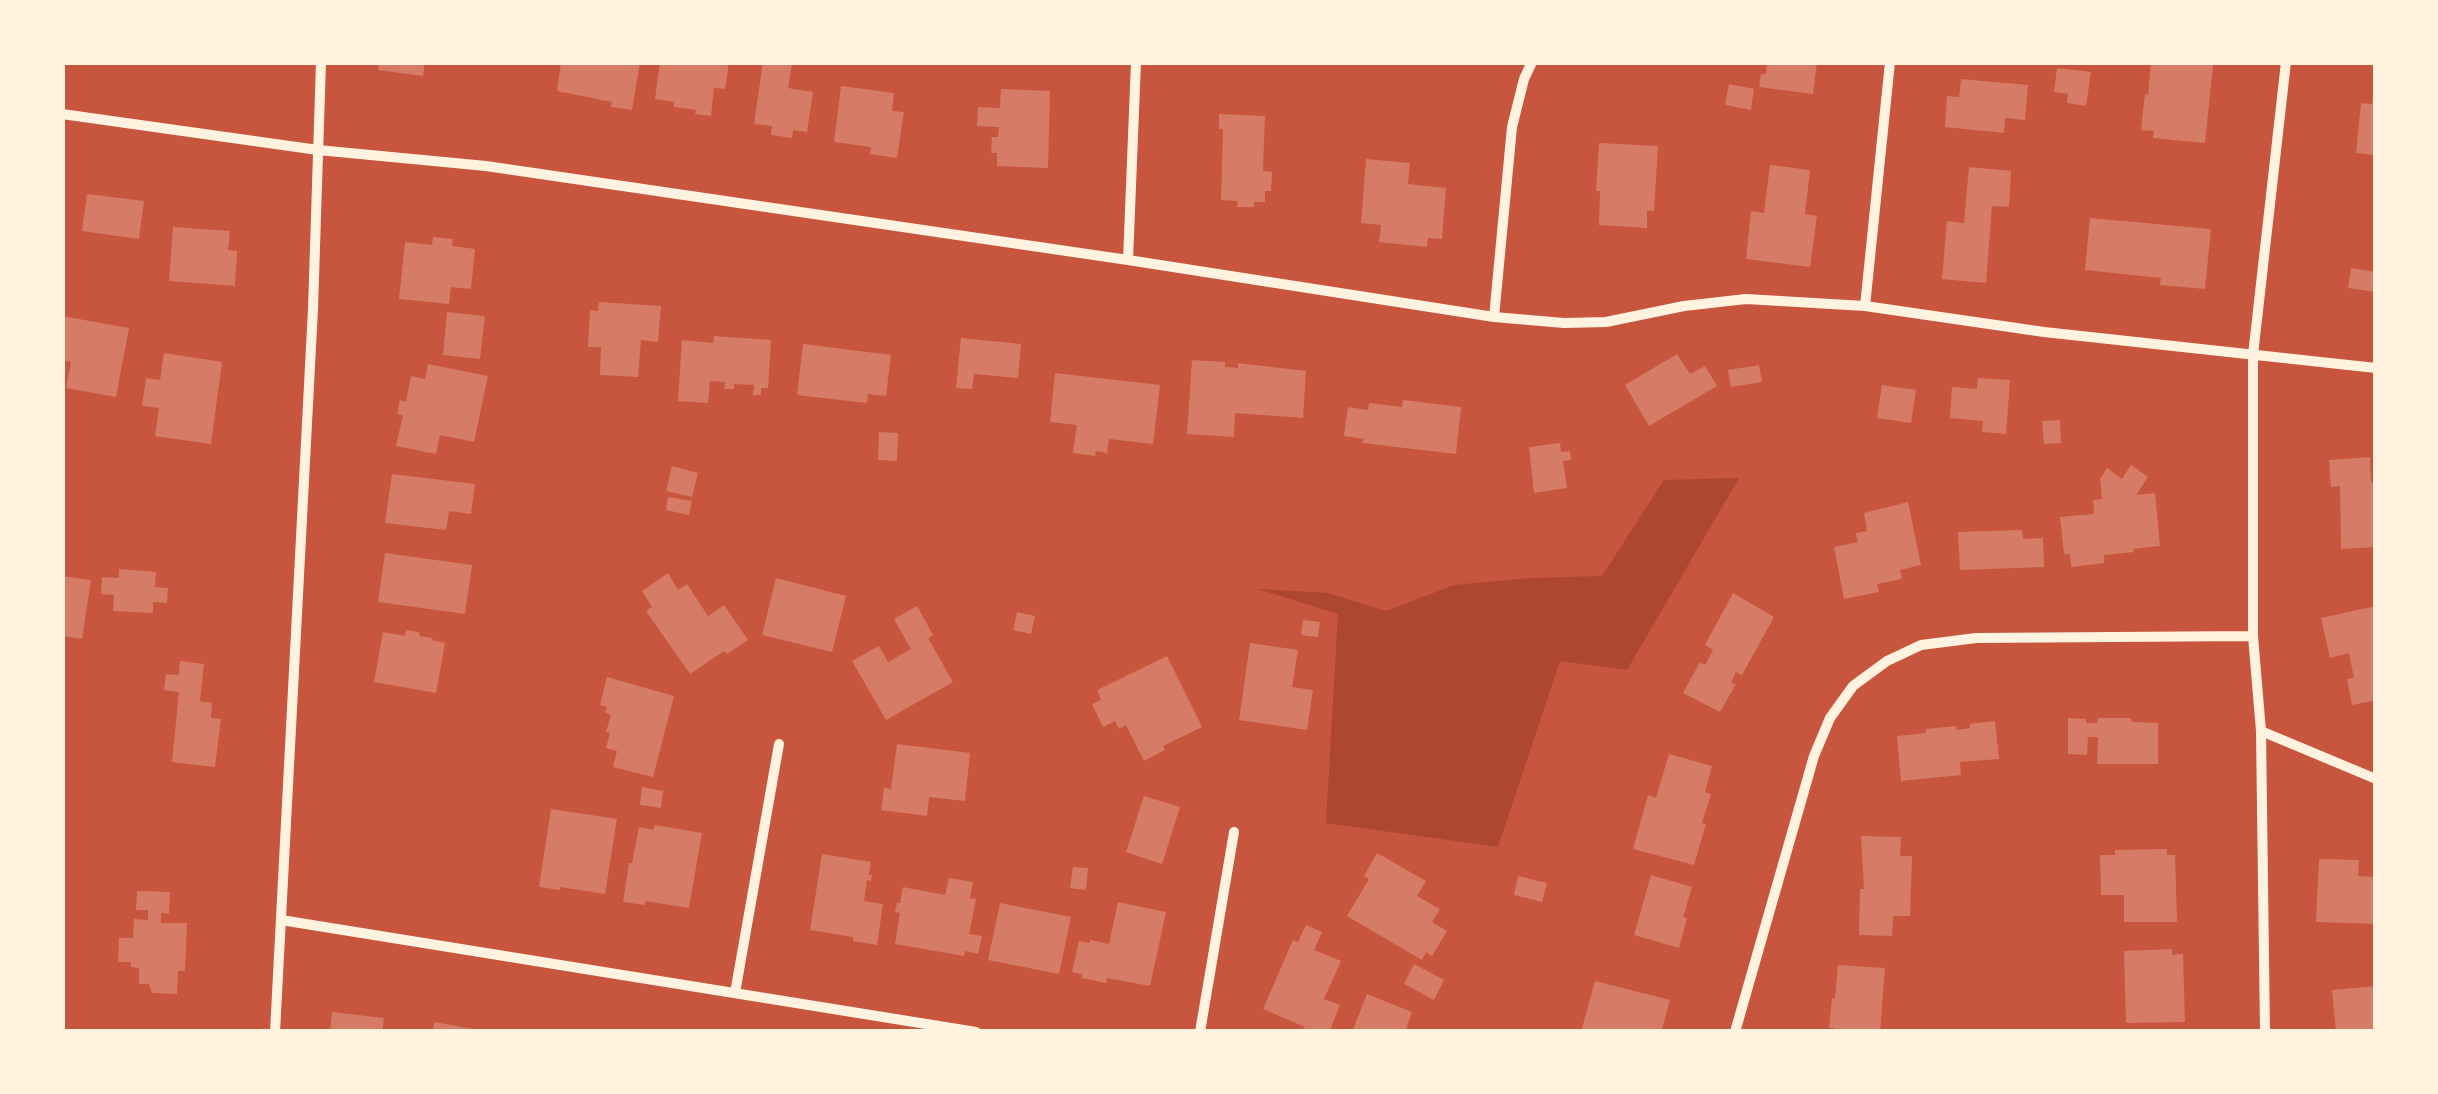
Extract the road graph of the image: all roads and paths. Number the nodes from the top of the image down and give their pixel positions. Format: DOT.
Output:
graph roads {
  1 [pos="321,62"];
  2 [pos="1136,62"];
  3 [pos="1532,62"];
  4 [pos="1890,62"];
  5 [pos="2286,62"];
  6 [pos="62,114"];
  7 [pos="318,150"];
  8 [pos="1128,260"];
  9 [pos="1865,306"];
  10 [pos="1494,318"];
  11 [pos="2253,355"];
  12 [pos="2376,368"];
  13 [pos="2253,636"];
  14 [pos="2261,732"];
  15 [pos="779,744"];
  16 [pos="2376,779"];
  17 [pos="1234,832"];
  18 [pos="281,920"];
  19 [pos="735,993"];
  20 [pos="275,1032"];
  21 [pos="976,1032"];
  22 [pos="1200,1032"];
  23 [pos="1734,1032"];
  24 [pos="2265,1032"];
  1 -- 7 [label="street"];
  2 -- 8 [label="street"];
  3 -- 10 [label="street"];
  4 -- 9 [label="street"];
  5 -- 11 [label="street"];
  6 -- 7 [label="street"];
  7 -- 8 [label="street"];
  7 -- 18 [label="street"];
  8 -- 10 [label="street"];
  9 -- 10 [label="street"];
  9 -- 11 [label="street"];
  11 -- 12 [label="street"];
  11 -- 13 [label="street"];
  13 -- 14 [label="street"];
  13 -- 23 [label="street"];
  14 -- 16 [label="street"];
  14 -- 24 [label="street"];
  15 -- 19 [label="street"];
  17 -- 22 [label="street"];
  18 -- 19 [label="street"];
  18 -- 20 [label="street"];
  19 -- 21 [label="street"];
}
